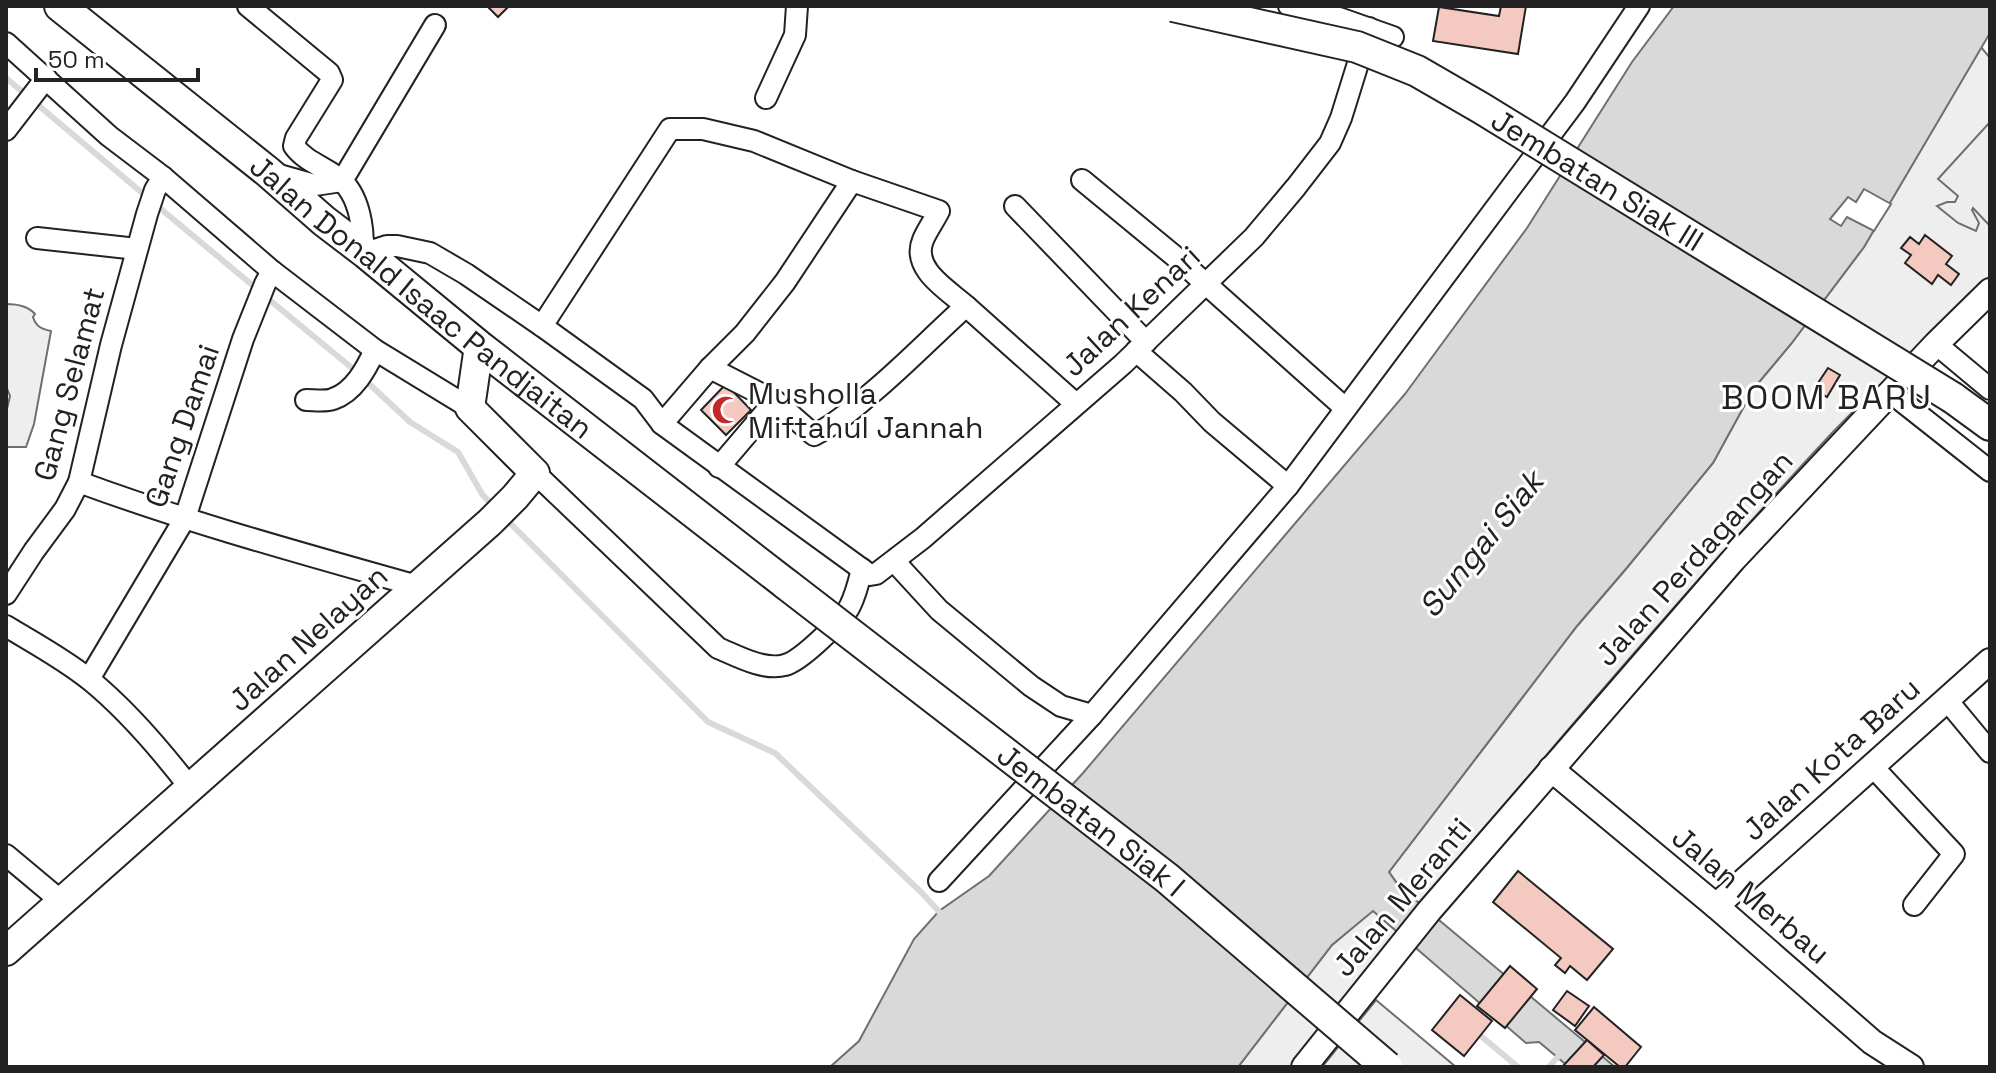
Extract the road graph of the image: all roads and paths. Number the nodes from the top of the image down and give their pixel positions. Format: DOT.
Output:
graph roads {
  1 [pos="60,6"];
  2 [pos="248,6"];
  3 [pos="797,6"];
  4 [pos="1173,6"];
  5 [pos="1289,6"];
  6 [pos="1639,6"];
  7 [pos="435,25"];
  8 [pos="1369,28"];
  9 [pos="1393,37"];
  10 [pos="6,43"];
  11 [pos="34,92"];
  12 [pos="766,98"];
  13 [pos="6,130"];
  14 [pos="268,172"];
  15 [pos="1082,180"];
  16 [pos="342,181"];
  17 [pos="852,181"];
  18 [pos="159,184"];
  19 [pos="1015,206"];
  20 [pos="37,238"];
  21 [pos="137,249"];
  22 [pos="366,253"];
  23 [pos="269,277"];
  24 [pos="1204,284"];
  25 [pos="1990,291"];
  26 [pos="966,306"];
  27 [pos="542,326"];
  28 [pos="1936,344"];
  29 [pos="479,346"];
  30 [pos="1141,347"];
  31 [pos="371,359"];
  32 [pos="710,368"];
  33 [pos="1990,389"];
  34 [pos="1890,392"];
  35 [pos="306,400"];
  36 [pos="775,401"];
  37 [pos="1076,404"];
  38 [pos="470,408"];
  39 [pos="1345,408"];
  40 [pos="662,424"];
  41 [pos="1990,425"];
  42 [pos="719,467"];
  43 [pos="1990,471"];
  44 [pos="535,473"];
  45 [pos="79,482"];
  46 [pos="1288,486"];
  47 [pos="185,518"];
  48 [pos="894,561"];
  49 [pos="862,569"];
  50 [pos="786,584"];
  51 [pos="417,586"];
  52 [pos="6,594"];
  53 [pos="6,626"];
  54 [pos="1990,661"];
  55 [pos="89,679"];
  56 [pos="1946,699"];
  57 [pos="1092,715"];
  58 [pos="1990,752"];
  59 [pos="1873,767"];
  60 [pos="1551,769"];
  61 [pos="191,789"];
  62 [pos="6,855"];
  63 [pos="939,881"];
  64 [pos="61,901"];
  65 [pos="1914,905"];
  66 [pos="1716,906"];
  67 [pos="6,951"];
  68 [pos="1304,1067"];
  69 [pos="1387,1067"];
  70 [pos="1911,1067"];
  1 -- 14 [label="main road, Jalan Donald Isaac Pandjaitan"];
  2 -- 16 [label="street"];
  3 -- 12 [label="street"];
  4 -- 41 [label="main road, Jembatan Siak III, bridge"];
  5 -- 8 [label="street"];
  6 -- 39 [label="street"];
  7 -- 16 [label="street"];
  8 -- 9 [label="street"];
  8 -- 24 [label="street, Jalan Kenari"];
  10 -- 11 [label="street"];
  11 -- 13 [label="street"];
  11 -- 18 [label="street"];
  14 -- 16 [label="street"];
  14 -- 22 [label="main road, Jalan Donald Isaac Pandjaitan"];
  15 -- 24 [label="street"];
  16 -- 22 [label="street"];
  17 -- 26 [label="street"];
  17 -- 27 [label="street"];
  17 -- 32 [label="street"];
  18 -- 21 [label="street, Gang Selamat"];
  18 -- 23 [label="street"];
  19 -- 30 [label="street"];
  20 -- 21 [label="street"];
  21 -- 45 [label="street, Gang Selamat"];
  22 -- 27 [label="street"];
  22 -- 29 [label="main road, Jalan Donald Isaac Pandjaitan"];
  23 -- 31 [label="street"];
  23 -- 47 [label="street, Gang Damai"];
  24 -- 30 [label="street, Jalan Kenari"];
  24 -- 39 [label="street"];
  25 -- 28 [label="street, Jalan Perdagangan"];
  26 -- 36 [label="street"];
  26 -- 37 [label="street"];
  27 -- 40 [label="street"];
  28 -- 33 [label="street"];
  28 -- 34 [label="street, Jalan Perdagangan"];
  29 -- 38 [label="main road"];
  29 -- 50 [label="main road, Jalan Donald Isaac Pandjaitan"];
  30 -- 37 [label="street, Jalan Kenari"];
  30 -- 46 [label="street"];
  31 -- 35 [label="street"];
  31 -- 38 [label="street"];
  32 -- 36 [label="street"];
  32 -- 40 [label="street"];
  34 -- 43 [label="street"];
  34 -- 60 [label="street, Jalan Perdagangan"];
  36 -- 42 [label="street"];
  37 -- 48 [label="street, Jalan Kenari"];
  38 -- 44 [label="main road"];
  39 -- 46 [label="street"];
  40 -- 42 [label="street"];
  42 -- 49 [label="street"];
  44 -- 49 [label="street"];
  44 -- 51 [label="main road, Jalan Nelayan"];
  45 -- 47 [label="street"];
  45 -- 52 [label="street, Gang Selamat"];
  46 -- 57 [label="street"];
  47 -- 51 [label="street"];
  47 -- 55 [label="street, Gang Damai"];
  48 -- 49 [label="street, Jalan Kenari"];
  48 -- 57 [label="street"];
  50 -- 69 [label="main road, Jembatan Siak I, bridge"];
  51 -- 61 [label="main road, Jalan Nelayan"];
  53 -- 55 [label="street"];
  54 -- 56 [label="street, Jalan Kota Baru"];
  55 -- 61 [label="street"];
  56 -- 58 [label="street"];
  56 -- 59 [label="street, Jalan Kota Baru"];
  57 -- 63 [label="street"];
  59 -- 65 [label="street"];
  59 -- 66 [label="street, Jalan Kota Baru"];
  60 -- 66 [label="street, Jalan Merbau"];
  60 -- 68 [label="street, Jalan Meranti"];
  61 -- 64 [label="main road, Jalan Nelayan"];
  62 -- 64 [label="street"];
  64 -- 67 [label="main road, Jalan Nelayan"];
  66 -- 70 [label="street, Jalan Merbau"];
}
